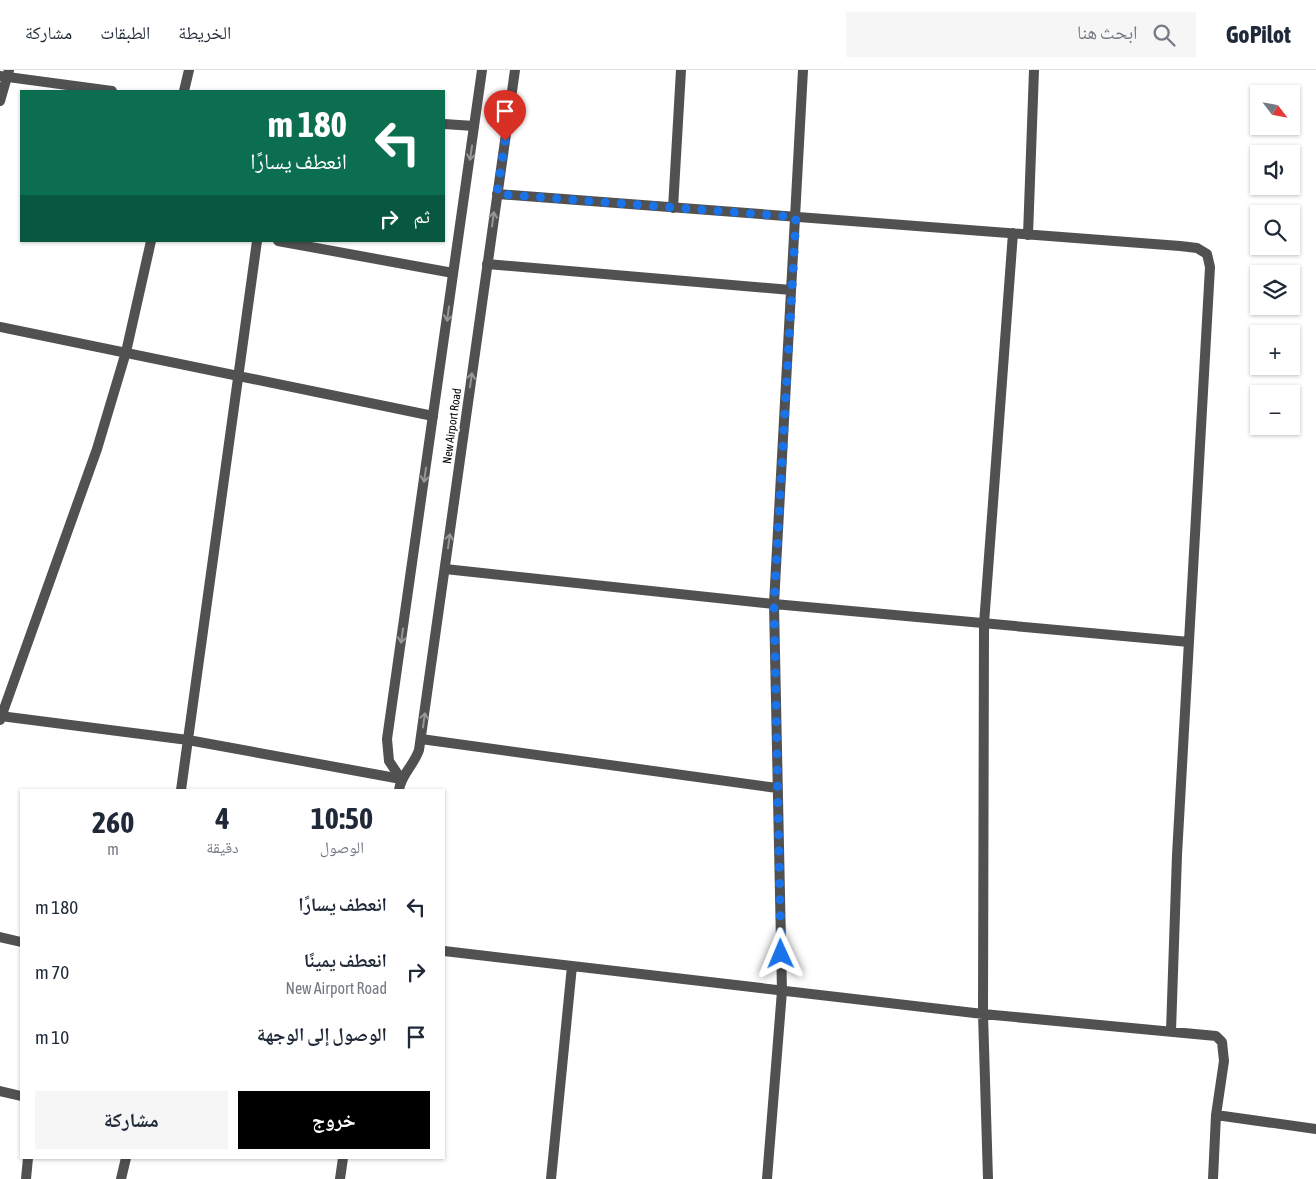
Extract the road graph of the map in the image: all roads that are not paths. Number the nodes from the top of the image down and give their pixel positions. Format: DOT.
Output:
graph roads {
  1 [pos="189,70"];
  2 [pos="482,70"];
  3 [pos="516,70"];
  4 [pos="681,70"];
  5 [pos="803,70"];
  6 [pos="1034,70"];
  7 [pos="6,74"];
  8 [pos="106,90"];
  9 [pos="184,90"];
  10 [pos="0,101"];
  11 [pos="445,124"];
  12 [pos="474,126"];
  13 [pos="497,194"];
  14 [pos="673,208"];
  15 [pos="796,217"];
  16 [pos="1013,233"];
  17 [pos="1028,235"];
  18 [pos="150,242"];
  19 [pos="257,242"];
  20 [pos="283,242"];
  21 [pos="487,264"];
  22 [pos="453,273"];
  23 [pos="792,290"];
  24 [pos="0,327"];
  25 [pos="126,352"];
  26 [pos="239,377"];
  27 [pos="433,416"];
  28 [pos="445,569"];
  29 [pos="774,604"];
  30 [pos="984,624"];
  31 [pos="1189,642"];
  32 [pos="0,718"];
  33 [pos="421,739"];
  34 [pos="188,740"];
  35 [pos="400,785"];
  36 [pos="777,788"];
  37 [pos="181,789"];
  38 [pos="0,937"];
  39 [pos="20,942"];
  40 [pos="445,951"];
  41 [pos="572,966"];
  42 [pos="782,991"];
  43 [pos="983,1014"];
  44 [pos="1171,1031"];
  45 [pos="0,1091"];
  46 [pos="20,1096"];
  47 [pos="1216,1115"];
  48 [pos="1316,1130"];
  49 [pos="28,1159"];
  50 [pos="126,1159"];
  51 [pos="344,1159"];
  52 [pos="26,1179"];
  53 [pos="121,1179"];
  54 [pos="340,1179"];
  55 [pos="551,1179"];
  56 [pos="767,1179"];
  57 [pos="988,1179"];
  58 [pos="1212,1179"];
  1 -- 9 [label="street"];
  2 -- 12 [label="street, New Airport Road"];
  3 -- 13 [label="street, New Airport Road"];
  4 -- 14 [label="street"];
  5 -- 15 [label="street"];
  6 -- 17 [label="street"];
  7 -- 8 [label="street"];
  7 -- 10 [label="street"];
  11 -- 12 [label="street"];
  12 -- 22 [label="street, New Airport Road, one-way"];
  13 -- 14 [label="street"];
  21 -- 13 [label="street, New Airport Road, one-way"];
  14 -- 15 [label="street"];
  15 -- 16 [label="street"];
  15 -- 23 [label="street"];
  16 -- 17 [label="street"];
  16 -- 30 [label="street"];
  17 -- 31 [label="street"];
  18 -- 25 [label="street"];
  19 -- 26 [label="street"];
  20 -- 22 [label="street"];
  21 -- 23 [label="street"];
  28 -- 21 [label="street, New Airport Road, one-way"];
  22 -- 27 [label="street, New Airport Road, one-way"];
  23 -- 29 [label="street"];
  24 -- 25 [label="street"];
  25 -- 26 [label="street"];
  25 -- 32 [label="street"];
  26 -- 27 [label="street"];
  26 -- 34 [label="street"];
  27 -- 35 [label="street, New Airport Road, one-way"];
  28 -- 29 [label="street"];
  33 -- 28 [label="street, New Airport Road, one-way"];
  29 -- 30 [label="street"];
  29 -- 36 [label="street"];
  30 -- 31 [label="street"];
  30 -- 43 [label="street"];
  31 -- 44 [label="street"];
  32 -- 34 [label="street"];
  33 -- 35 [label="street, New Airport Road"];
  33 -- 36 [label="street"];
  34 -- 35 [label="street"];
  34 -- 37 [label="street"];
  36 -- 42 [label="street"];
  38 -- 39 [label="street"];
  40 -- 41 [label="street"];
  41 -- 42 [label="street"];
  41 -- 55 [label="street"];
  42 -- 43 [label="street"];
  42 -- 56 [label="street"];
  43 -- 44 [label="street"];
  43 -- 57 [label="street"];
  44 -- 47 [label="street"];
  45 -- 46 [label="street"];
  47 -- 48 [label="street"];
  47 -- 58 [label="street"];
  49 -- 52 [label="street"];
  50 -- 53 [label="street"];
  51 -- 54 [label="street"];
}
